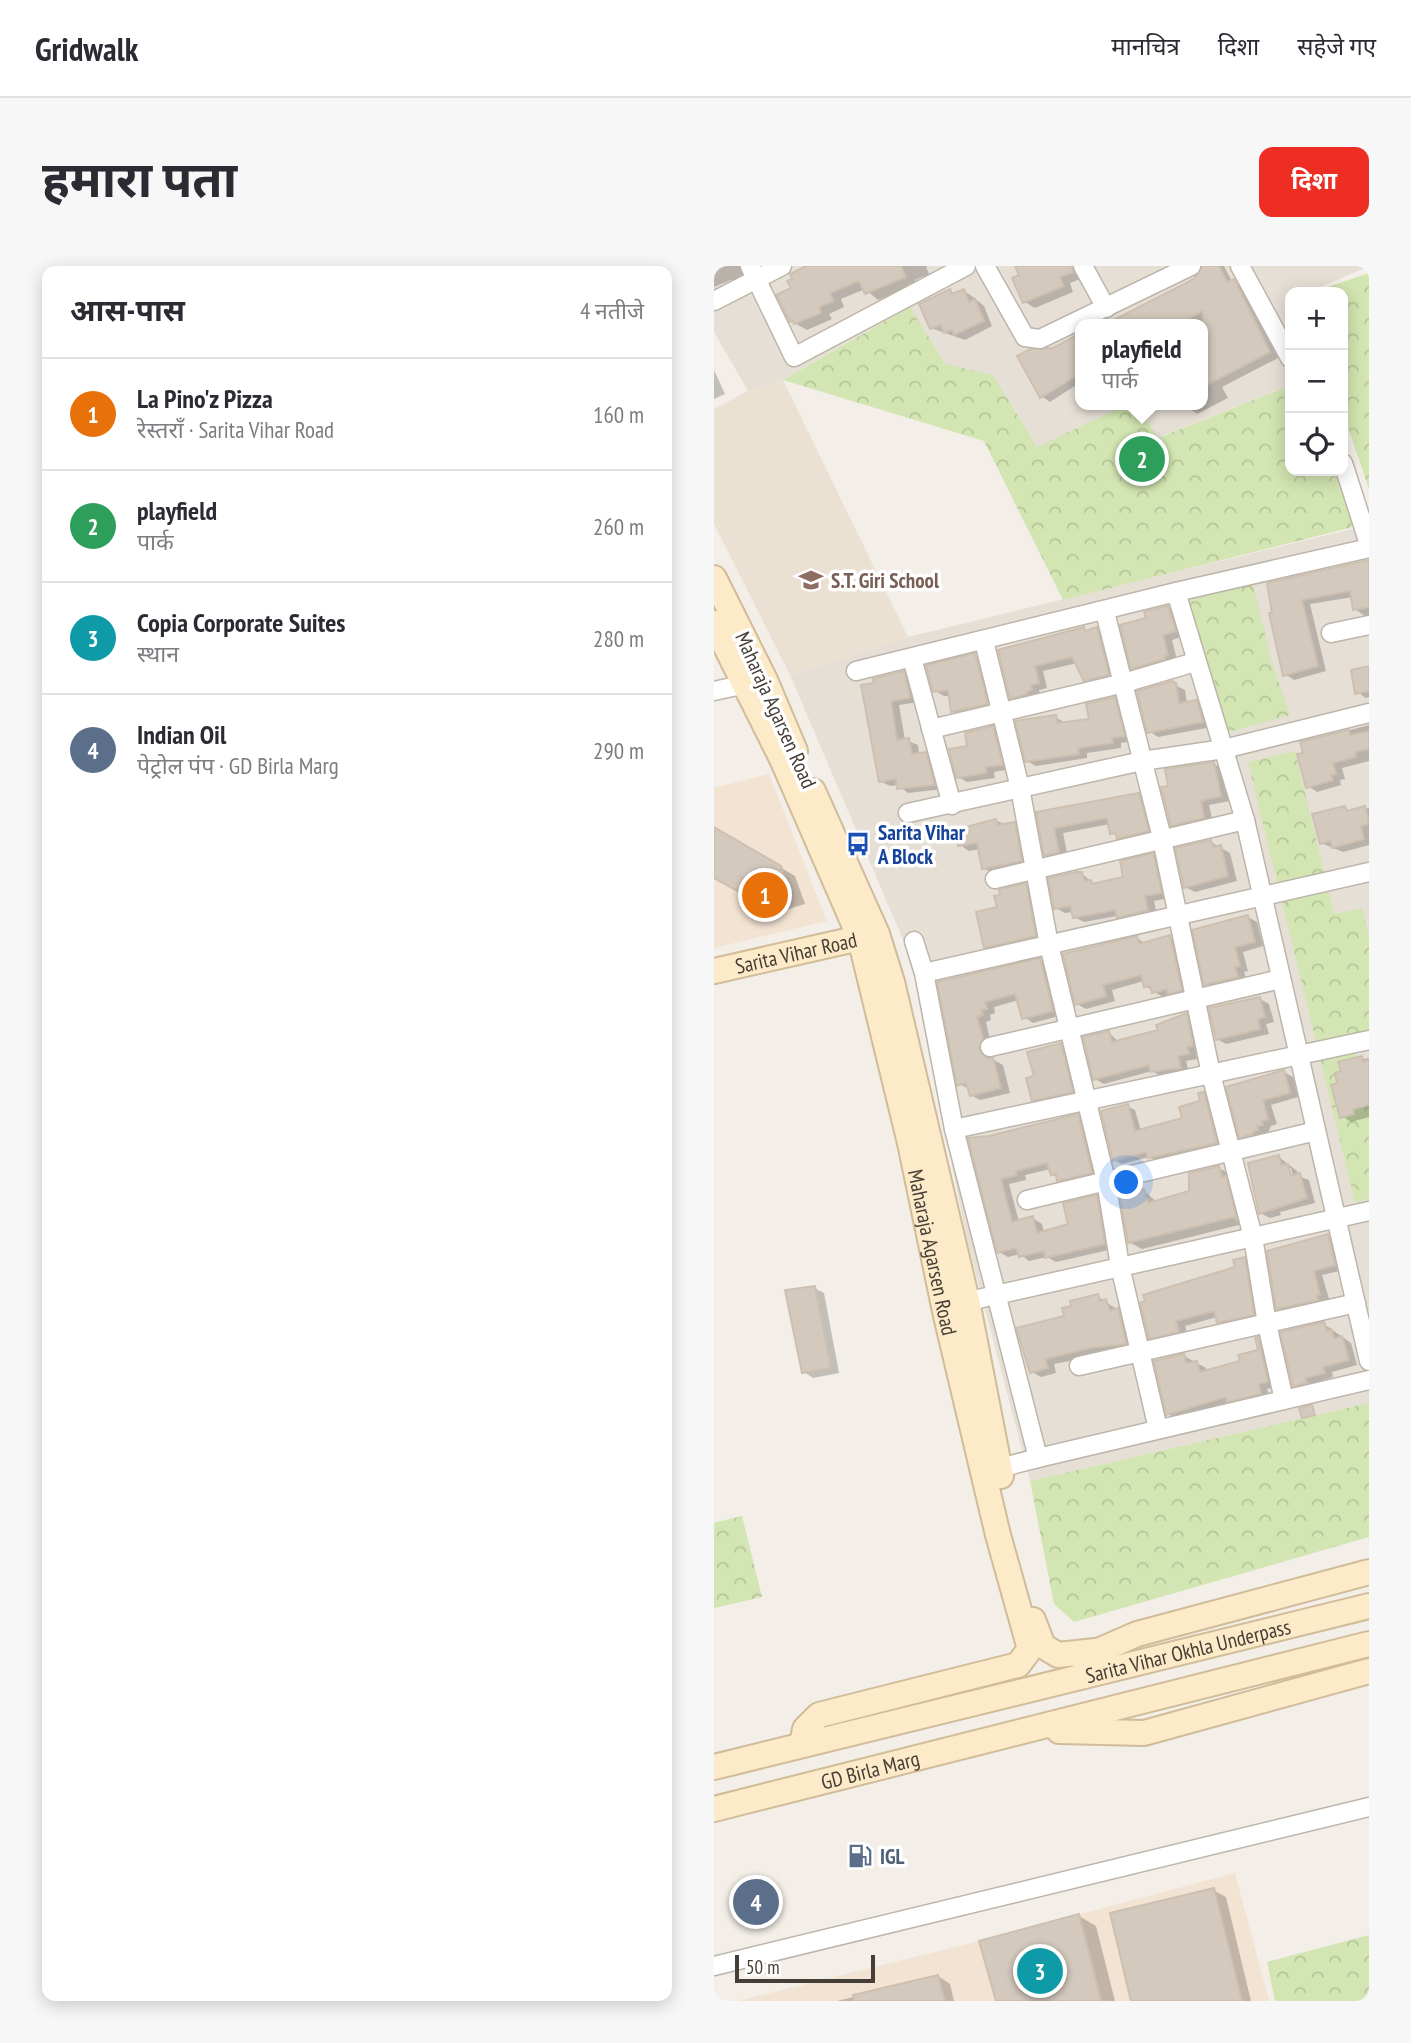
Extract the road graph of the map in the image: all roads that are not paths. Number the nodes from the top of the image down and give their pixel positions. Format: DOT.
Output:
graph roads {
  1 [pos="782,266"];
  2 [pos="966,266"];
  3 [pos="985,266"];
  4 [pos="1083,266"];
  5 [pos="1191,266"];
  6 [pos="1240,266"];
  7 [pos="753,273"];
  8 [pos="714,301"];
  9 [pos="1106,308"];
  10 [pos="1083,319"];
  11 [pos="1075,323"];
  12 [pos="1286,350"];
  13 [pos="1347,476"];
  14 [pos="1369,546"];
  15 [pos="714,578"];
  16 [pos="1176,592"];
  17 [pos="1105,612"];
  18 [pos="719,613"];
  19 [pos="1369,625"];
  20 [pos="1331,633"];
  21 [pos="984,641"];
  22 [pos="912,658"];
  23 [pos="1195,662"];
  24 [pos="856,671"];
  25 [pos="755,682"];
  26 [pos="1124,683"];
  27 [pos="714,691"];
  28 [pos="1002,711"];
  29 [pos="1369,713"];
  30 [pos="931,729"];
  31 [pos="1224,749"];
  32 [pos="1143,761"];
  33 [pos="1020,788"];
  34 [pos="952,805"];
  35 [pos="908,813"];
  36 [pos="1245,820"];
  37 [pos="1162,841"];
  38 [pos="1035,869"];
  39 [pos="1369,872"];
  40 [pos="995,879"];
  41 [pos="1262,897"];
  42 [pos="1176,916"];
  43 [pos="869,936"];
  44 [pos="914,941"];
  45 [pos="1049,945"];
  46 [pos="714,971"];
  47 [pos="924,973"];
  48 [pos="1281,979"];
  49 [pos="1193,998"];
  50 [pos="1067,1027"];
  51 [pos="1369,1040"];
  52 [pos="990,1047"];
  53 [pos="1298,1055"];
  54 [pos="1211,1074"];
  55 [pos="1087,1099"];
  56 [pos="954,1129"];
  57 [pos="1316,1131"];
  58 [pos="1230,1152"];
  59 [pos="1106,1181"];
  60 [pos="1027,1200"];
  61 [pos="1369,1211"];
  62 [pos="1336,1219"];
  63 [pos="1253,1237"];
  64 [pos="1120,1266"];
  65 [pos="997,1293"];
  66 [pos="1356,1303"];
  67 [pos="955,1304"];
  68 [pos="1267,1324"];
  69 [pos="1140,1352"];
  70 [pos="1369,1361"];
  71 [pos="1079,1366"];
  72 [pos="1369,1380"];
  73 [pos="1284,1400"];
  74 [pos="1158,1429"];
  75 [pos="1038,1458"];
  76 [pos="991,1470"];
  77 [pos="1369,1572"];
  78 [pos="1369,1606"];
  79 [pos="1369,1644"];
  80 [pos="1095,1651"];
  81 [pos="1369,1671"];
  82 [pos="1007,1695"];
  83 [pos="1027,1730"];
  84 [pos="802,1745"];
  85 [pos="714,1767"];
  86 [pos="1369,1807"];
  87 [pos="714,1809"];
  88 [pos="714,1966"];
  1 -- 7 [label="street"];
  2 -- 7 [label="street"];
  3 -- 11 [label="street"];
  4 -- 9 [label="street"];
  5 -- 9 [label="street"];
  6 -- 12 [label="street"];
  7 -- 8 [label="street"];
  9 -- 10 [label="street"];
  13 -- 14 [label="street"];
  14 -- 16 [label="street"];
  15 -- 18 [label="main road, Maharaja Agarsen Road"];
  16 -- 17 [label="street"];
  16 -- 23 [label="street"];
  17 -- 21 [label="street"];
  17 -- 26 [label="street"];
  18 -- 25 [label="main road, Maharaja Agarsen Road"];
  19 -- 20 [label="street"];
  21 -- 22 [label="street"];
  21 -- 28 [label="street"];
  22 -- 24 [label="street"];
  22 -- 30 [label="street"];
  23 -- 26 [label="street"];
  23 -- 31 [label="street"];
  25 -- 27 [label="street"];
  25 -- 43 [label="main road, Maharaja Agarsen Road"];
  26 -- 28 [label="street"];
  26 -- 32 [label="street"];
  28 -- 30 [label="street"];
  28 -- 33 [label="street"];
  29 -- 31 [label="street"];
  30 -- 34 [label="street"];
  31 -- 32 [label="street"];
  31 -- 36 [label="street"];
  32 -- 33 [label="street"];
  32 -- 37 [label="street"];
  33 -- 34 [label="street"];
  33 -- 38 [label="street"];
  34 -- 35 [label="street"];
  36 -- 37 [label="street"];
  36 -- 41 [label="street"];
  37 -- 38 [label="street"];
  37 -- 42 [label="street"];
  38 -- 40 [label="street"];
  38 -- 45 [label="street"];
  39 -- 41 [label="street"];
  41 -- 42 [label="street"];
  41 -- 48 [label="street"];
  42 -- 45 [label="street"];
  42 -- 49 [label="street"];
  43 -- 46 [label="main road, Sarita Vihar Road"];
  43 -- 67 [label="main road, Maharaja Agarsen Road"];
  44 -- 47 [label="street"];
  45 -- 47 [label="street"];
  45 -- 50 [label="street"];
  47 -- 56 [label="street"];
  48 -- 49 [label="street"];
  48 -- 53 [label="street"];
  49 -- 50 [label="street"];
  49 -- 54 [label="street"];
  50 -- 52 [label="street"];
  50 -- 55 [label="street"];
  51 -- 53 [label="street"];
  53 -- 54 [label="street"];
  53 -- 57 [label="street"];
  54 -- 55 [label="street"];
  54 -- 58 [label="street"];
  55 -- 56 [label="street"];
  55 -- 59 [label="street"];
  56 -- 65 [label="street"];
  57 -- 58 [label="street"];
  57 -- 62 [label="street"];
  58 -- 59 [label="street"];
  58 -- 63 [label="street"];
  59 -- 60 [label="street"];
  59 -- 64 [label="street"];
  61 -- 62 [label="street"];
  62 -- 63 [label="street"];
  62 -- 66 [label="street"];
  63 -- 64 [label="street"];
  63 -- 68 [label="street"];
  64 -- 65 [label="street"];
  64 -- 69 [label="street"];
  65 -- 67 [label="street"];
  65 -- 75 [label="street"];
  66 -- 68 [label="street"];
  66 -- 70 [label="street"];
  67 -- 76 [label="main road, Maharaja Agarsen Road"];
  68 -- 69 [label="street"];
  68 -- 73 [label="street"];
  69 -- 71 [label="street"];
  69 -- 74 [label="street"];
  72 -- 73 [label="street"];
  73 -- 74 [label="street"];
  74 -- 75 [label="street"];
  75 -- 76 [label="street"];
  76 -- 80 [label="main road, Maharaja Agarsen Road"];
  76 -- 84 [label="main road, Maharaja Agarsen Road"];
  77 -- 80 [label="main road"];
  78 -- 82 [label="main road, Sarita Vihar Okhla Underpass"];
  79 -- 83 [label="main road, Sarita Vihar Okhla Underpass"];
  80 -- 82 [label="main road"];
  81 -- 83 [label="main road"];
  82 -- 84 [label="main road, GD Birla Marg"];
  83 -- 87 [label="main road, GD Birla Marg"];
  84 -- 85 [label="main road, GD Birla Marg"];
  86 -- 88 [label="street"];
}
